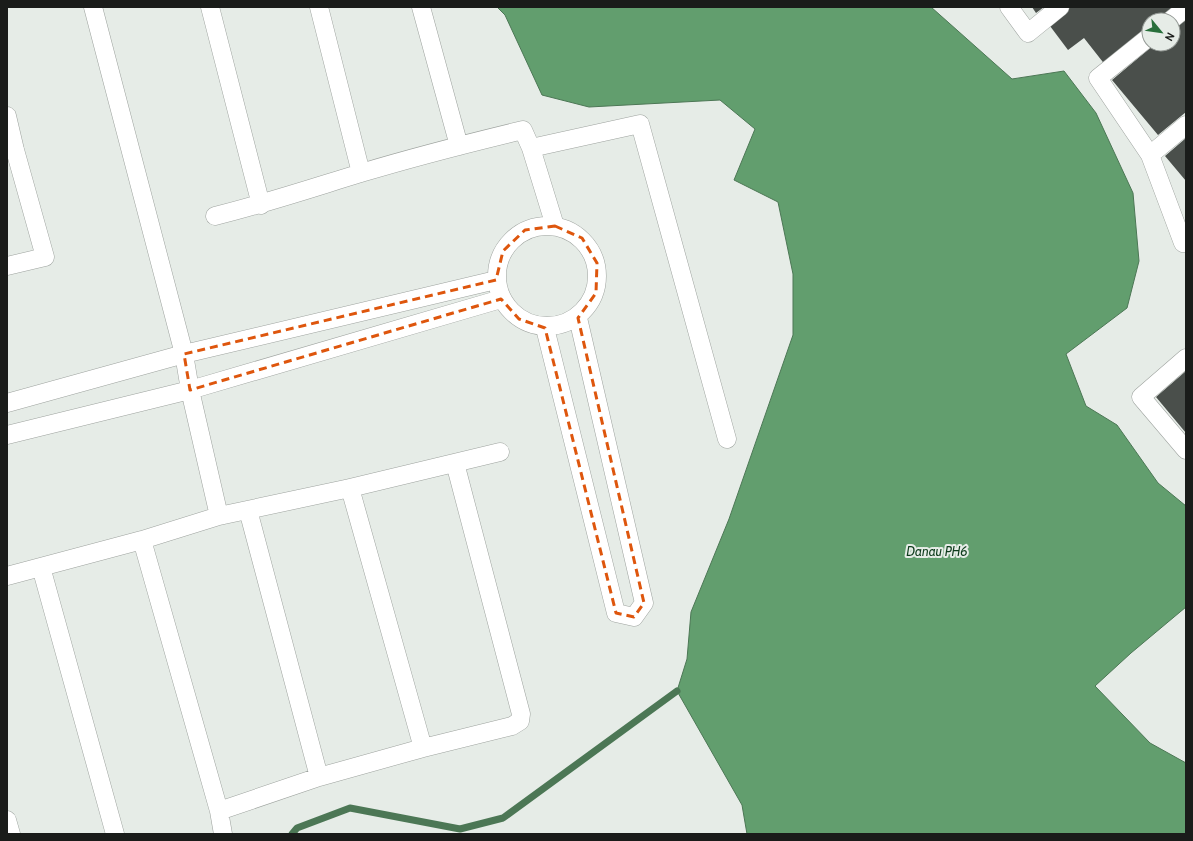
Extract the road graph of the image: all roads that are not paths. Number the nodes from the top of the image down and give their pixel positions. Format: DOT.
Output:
graph roads {
  1 [pos="93,7"];
  2 [pos="210,7"];
  3 [pos="319,7"];
  4 [pos="421,7"];
  5 [pos="1009,7"];
  6 [pos="1060,7"];
  7 [pos="1141,44"];
  8 [pos="7,116"];
  9 [pos="1186,125"];
  10 [pos="459,146"];
  11 [pos="531,148"];
  12 [pos="11,151"];
  13 [pos="1150,155"];
  14 [pos="361,173"];
  15 [pos="261,205"];
  16 [pos="215,216"];
  17 [pos="555,226"];
  18 [pos="1185,245"];
  19 [pos="7,266"];
  20 [pos="496,280"];
  21 [pos="501,299"];
  22 [pos="578,318"];
  23 [pos="544,328"];
  24 [pos="184,354"];
  25 [pos="1186,358"];
  26 [pos="190,390"];
  27 [pos="7,403"];
  28 [pos="7,435"];
  29 [pos="727,439"];
  30 [pos="1186,450"];
  31 [pos="500,452"];
  32 [pos="455,463"];
  33 [pos="350,488"];
  34 [pos="248,510"];
  35 [pos="219,516"];
  36 [pos="142,540"];
  37 [pos="41,567"];
  38 [pos="7,576"];
  39 [pos="423,748"];
  40 [pos="319,777"];
  41 [pos="219,811"];
  42 [pos="7,820"];
  43 [pos="11,834"];
  44 [pos="115,834"];
  45 [pos="223,834"];
  1 -- 24 [label="street"];
  2 -- 15 [label="street"];
  3 -- 14 [label="street"];
  4 -- 10 [label="street"];
  5 -- 6 [label="street"];
  7 -- 13 [label="street"];
  8 -- 12 [label="street"];
  9 -- 13 [label="street"];
  10 -- 11 [label="street"];
  10 -- 14 [label="street"];
  11 -- 17 [label="street"];
  11 -- 29 [label="street"];
  12 -- 19 [label="street"];
  13 -- 18 [label="street"];
  14 -- 15 [label="street"];
  15 -- 16 [label="street"];
  17 -- 20 [label="street"];
  17 -- 22 [label="street"];
  20 -- 21 [label="street"];
  20 -- 24 [label="street"];
  21 -- 23 [label="street"];
  21 -- 26 [label="street"];
  22 -- 23 [label="street"];
  22 -- 23 [label="street"];
  24 -- 26 [label="street"];
  24 -- 27 [label="street"];
  25 -- 30 [label="street"];
  26 -- 28 [label="street"];
  26 -- 35 [label="street"];
  31 -- 32 [label="street"];
  32 -- 33 [label="street"];
  32 -- 39 [label="street"];
  33 -- 34 [label="street"];
  33 -- 39 [label="street"];
  34 -- 35 [label="street"];
  34 -- 40 [label="street"];
  35 -- 36 [label="street"];
  36 -- 37 [label="street"];
  36 -- 41 [label="street"];
  37 -- 38 [label="street"];
  37 -- 44 [label="street"];
  39 -- 40 [label="street"];
  40 -- 41 [label="street"];
  41 -- 45 [label="street"];
  42 -- 43 [label="street"];
}
